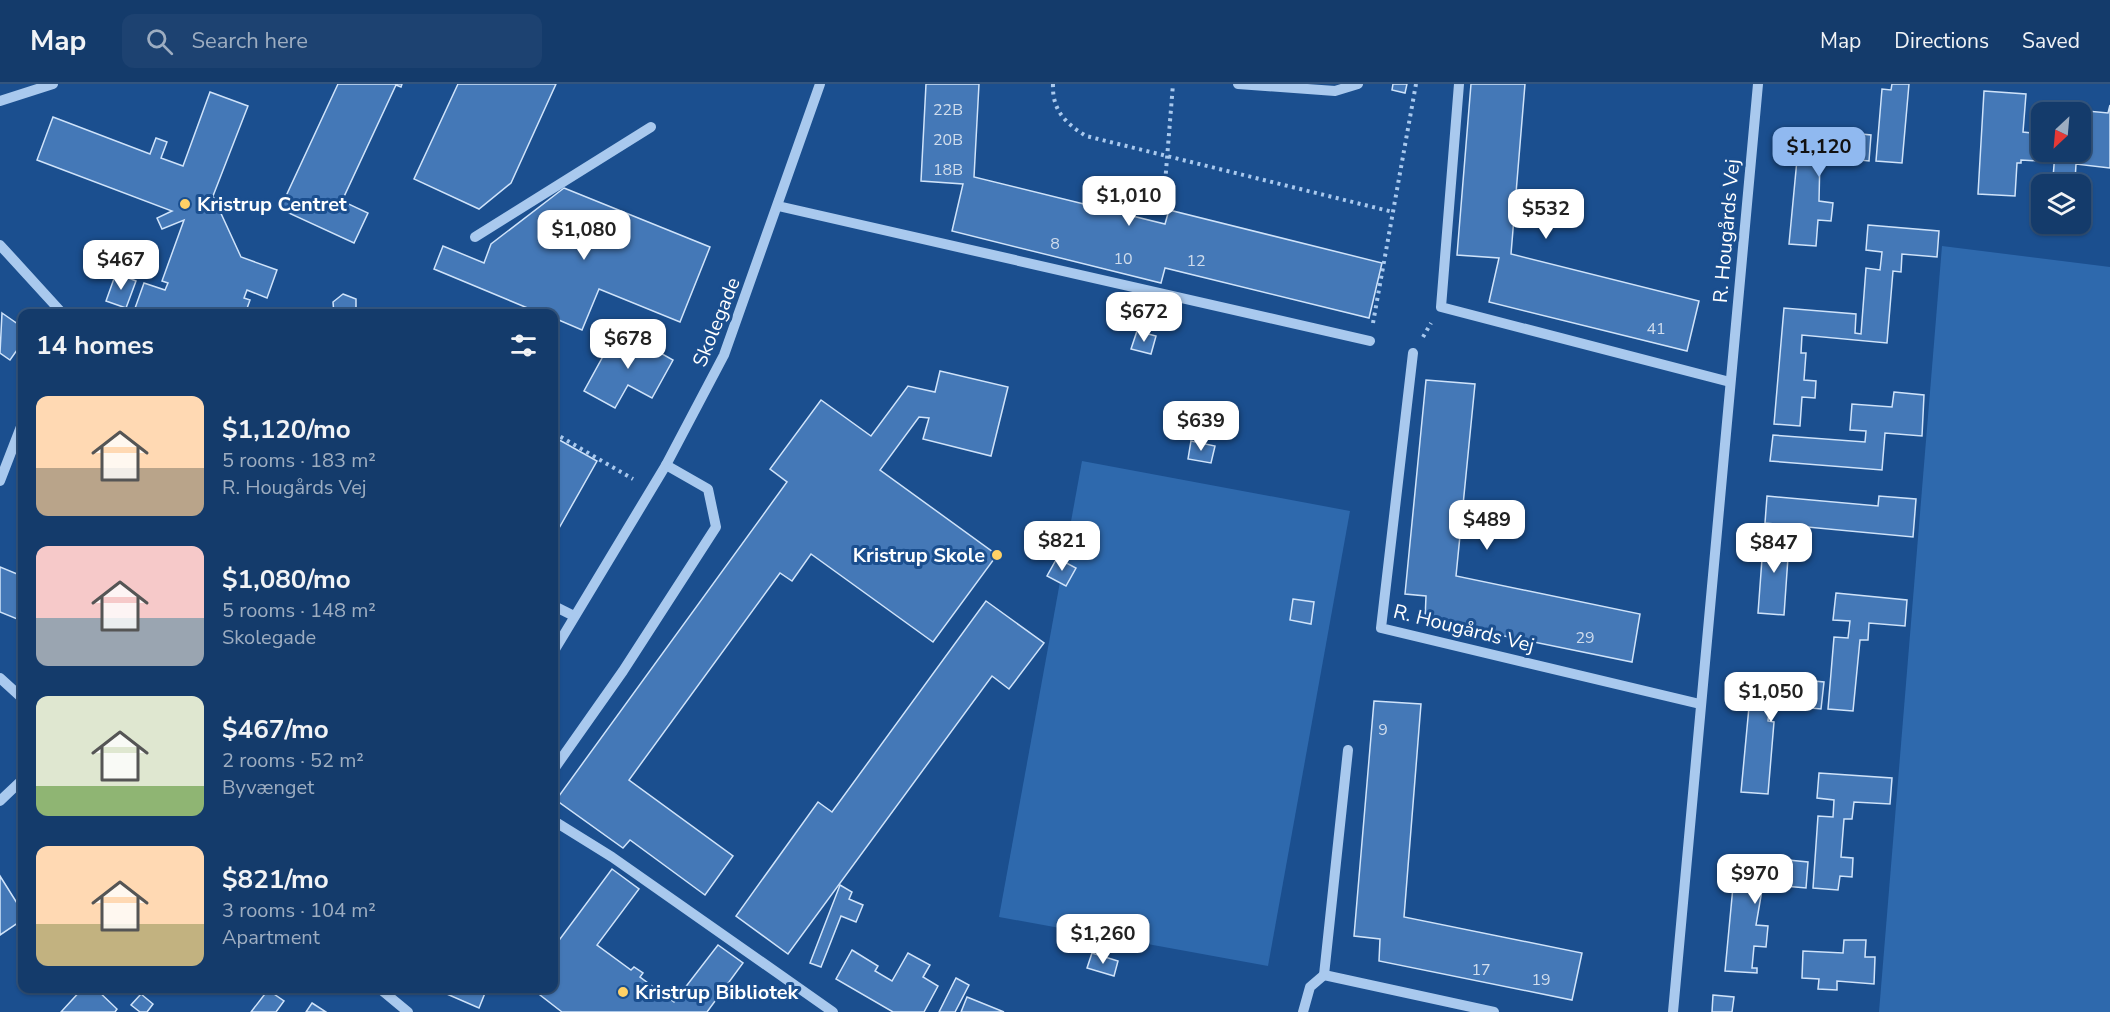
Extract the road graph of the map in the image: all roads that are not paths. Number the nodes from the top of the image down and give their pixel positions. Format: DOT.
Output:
graph roads {
  1 [pos="53,84"];
  2 [pos="820,84"];
  3 [pos="1238,84"];
  4 [pos="1358,84"];
  5 [pos="1458,84"];
  6 [pos="1758,84"];
  7 [pos="0,101"];
  8 [pos="651,127"];
  9 [pos="778,206"];
  10 [pos="476,237"];
  11 [pos="0,245"];
  12 [pos="59,309"];
  13 [pos="1370,341"];
  14 [pos="1413,353"];
  15 [pos="1730,382"];
  16 [pos="18,434"];
  17 [pos="666,465"];
  18 [pos="0,481"];
  19 [pos="558,608"];
  20 [pos="574,616"];
  21 [pos="558,644"];
  22 [pos="0,678"];
  23 [pos="18,694"];
  24 [pos="1700,704"];
  25 [pos="1348,750"];
  26 [pos="558,762"];
  27 [pos="18,784"];
  28 [pos="0,801"];
  29 [pos="558,823"];
  30 [pos="1324,975"];
  31 [pos="385,993"];
  32 [pos="408,1012"];
  33 [pos="833,1012"];
  34 [pos="1303,1012"];
  35 [pos="1494,1012"];
  36 [pos="1673,1012"];
  1 -- 7 [label="street"];
  2 -- 9 [label="street, Skolegade"];
  3 -- 4 [label="street"];
  5 -- 15 [label="street"];
  6 -- 15 [label="street, R. Hougårds Vej"];
  8 -- 10 [label="street"];
  9 -- 13 [label="street"];
  9 -- 17 [label="street, Skolegade"];
  11 -- 12 [label="street"];
  14 -- 24 [label="street, R. Hougårds Vej"];
  15 -- 24 [label="street, R. Hougårds Vej"];
  16 -- 18 [label="street"];
  17 -- 20 [label="street, Skolegade"];
  17 -- 26 [label="street"];
  19 -- 20 [label="street"];
  20 -- 21 [label="street, Skolegade"];
  22 -- 23 [label="street"];
  24 -- 36 [label="street, R. Hougårds Vej"];
  25 -- 30 [label="street"];
  27 -- 28 [label="street"];
  29 -- 33 [label="street"];
  30 -- 34 [label="street"];
  30 -- 35 [label="street"];
  31 -- 32 [label="street"];
}
